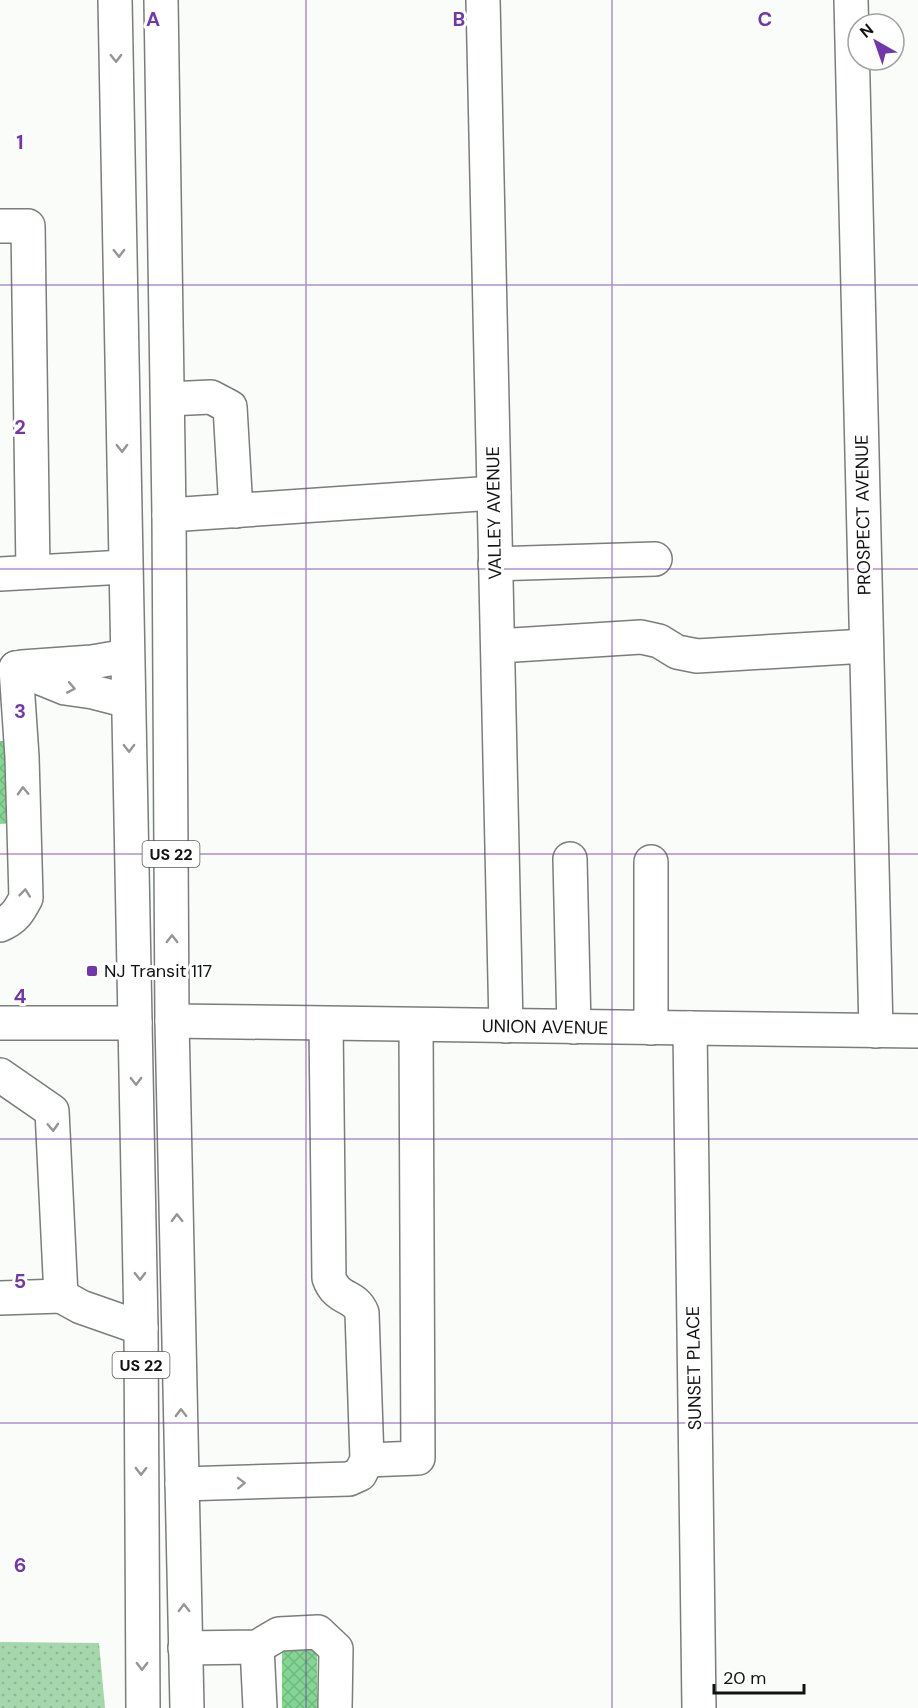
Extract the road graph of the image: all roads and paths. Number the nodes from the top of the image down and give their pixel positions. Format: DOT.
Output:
graph roads {
  1 [pos="114,0"];
  2 [pos="161,0"];
  3 [pos="483,0"];
  4 [pos="851,0"];
  5 [pos="0,226"];
  6 [pos="168,399"];
  7 [pos="494,493"];
  8 [pos="236,510"];
  9 [pos="169,515"];
  10 [pos="655,559"];
  11 [pos="495,564"];
  12 [pos="124,567"];
  13 [pos="33,572"];
  14 [pos="0,574"];
  15 [pos="866,645"];
  16 [pos="498,646"];
  17 [pos="127,656"];
  18 [pos="16,668"];
  19 [pos="128,701"];
  20 [pos="12,856"];
  21 [pos="570,860"];
  22 [pos="651,862"];
  23 [pos="0,925"];
  24 [pos="172,1021"];
  25 [pos="0,1023"];
  26 [pos="135,1023"];
  27 [pos="326,1024"];
  28 [pos="416,1025"];
  29 [pos="506,1026"];
  30 [pos="574,1027"];
  31 [pos="651,1028"];
  32 [pos="690,1029"];
  33 [pos="876,1031"];
  34 [pos="918,1031"];
  35 [pos="0,1074"];
  36 [pos="61,1296"];
  37 [pos="0,1298"];
  38 [pos="141,1328"];
  39 [pos="367,1460"];
  40 [pos="182,1484"];
  41 [pos="257,1647"];
  42 [pos="184,1648"];
  43 [pos="142,1708"];
  44 [pos="187,1708"];
  45 [pos="260,1708"];
  46 [pos="335,1708"];
  47 [pos="699,1708"];
  1 -- 12 [label="main road, US 22, one-way"];
  2 -- 6 [label="main road, US 22"];
  3 -- 7 [label="main road, VALLEY AVENUE"];
  4 -- 15 [label="main road, PROSPECT AVENUE"];
  5 -- 13 [label="main road"];
  6 -- 8 [label="main road"];
  6 -- 9 [label="main road, US 22"];
  7 -- 8 [label="main road"];
  7 -- 11 [label="main road, VALLEY AVENUE"];
  8 -- 9 [label="main road"];
  24 -- 9 [label="main road, US 22, one-way"];
  10 -- 11 [label="main road"];
  11 -- 16 [label="main road, VALLEY AVENUE"];
  12 -- 13 [label="main road"];
  12 -- 17 [label="main road, US 22"];
  13 -- 14 [label="main road"];
  15 -- 16 [label="main road"];
  15 -- 33 [label="main road, PROSPECT AVENUE"];
  16 -- 29 [label="main road, VALLEY AVENUE"];
  17 -- 18 [label="main road"];
  17 -- 19 [label="main road, US 22"];
  18 -- 19 [label="main road, one-way"];
  20 -- 18 [label="main road, one-way"];
  19 -- 26 [label="main road, US 22, one-way"];
  23 -- 20 [label="main road, one-way"];
  21 -- 30 [label="main road"];
  22 -- 31 [label="main road"];
  24 -- 27 [label="main road, UNION AVENUE"];
  40 -- 24 [label="main road, US 22, one-way"];
  25 -- 26 [label="main road"];
  26 -- 38 [label="main road, US 22, one-way"];
  27 -- 28 [label="main road, UNION AVENUE"];
  27 -- 39 [label="main road"];
  28 -- 29 [label="main road, UNION AVENUE"];
  28 -- 39 [label="main road"];
  29 -- 30 [label="main road, UNION AVENUE"];
  30 -- 31 [label="main road, UNION AVENUE"];
  31 -- 32 [label="main road, UNION AVENUE"];
  32 -- 33 [label="main road, UNION AVENUE"];
  32 -- 47 [label="main road, SUNSET PLACE"];
  33 -- 34 [label="main road, UNION AVENUE"];
  35 -- 36 [label="main road, one-way"];
  36 -- 37 [label="main road"];
  36 -- 38 [label="main road"];
  38 -- 43 [label="main road, US 22, one-way"];
  40 -- 39 [label="main road, one-way"];
  42 -- 40 [label="main road, US 22, one-way"];
  41 -- 42 [label="main road"];
  41 -- 45 [label="main road"];
  41 -- 46 [label="main road"];
  42 -- 44 [label="main road, US 22"];
}
